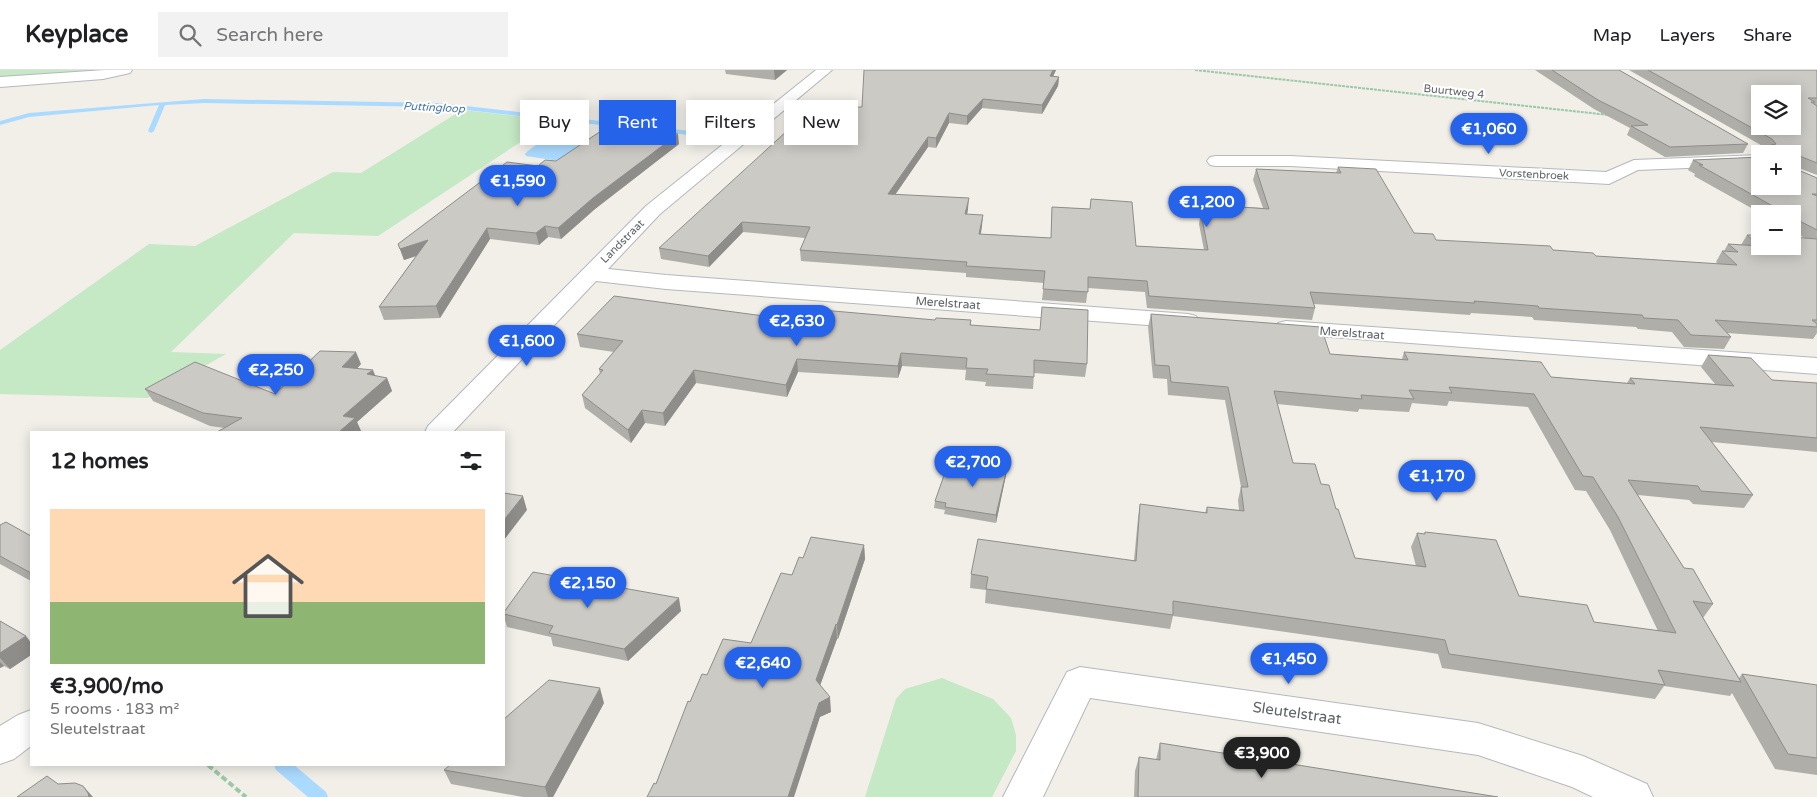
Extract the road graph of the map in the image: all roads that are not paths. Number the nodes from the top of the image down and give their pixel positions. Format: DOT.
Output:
graph roads {
  1 [pos="125,70"];
  2 [pos="825,70"];
  3 [pos="0,82"];
  4 [pos="1744,145"];
  5 [pos="1751,149"];
  6 [pos="1751,160"];
  7 [pos="1216,161"];
  8 [pos="589,274"];
  9 [pos="1214,323"];
  10 [pos="1264,326"];
  11 [pos="1817,366"];
  12 [pos="439,431"];
  13 [pos="30,727"];
  14 [pos="0,747"];
  15 [pos="1023,797"];
  16 [pos="1633,797"];
  1 -- 3 [label="street"];
  2 -- 8 [label="street, Landstraat"];
  4 -- 5 [label="street"];
  6 -- 7 [label="street, Vorstenbroek"];
  8 -- 9 [label="street, Merelstraat"];
  8 -- 12 [label="street, Landstraat"];
  10 -- 11 [label="street, Merelstraat"];
  13 -- 14 [label="street"];
  15 -- 16 [label="street, Sleutelstraat"];
}
